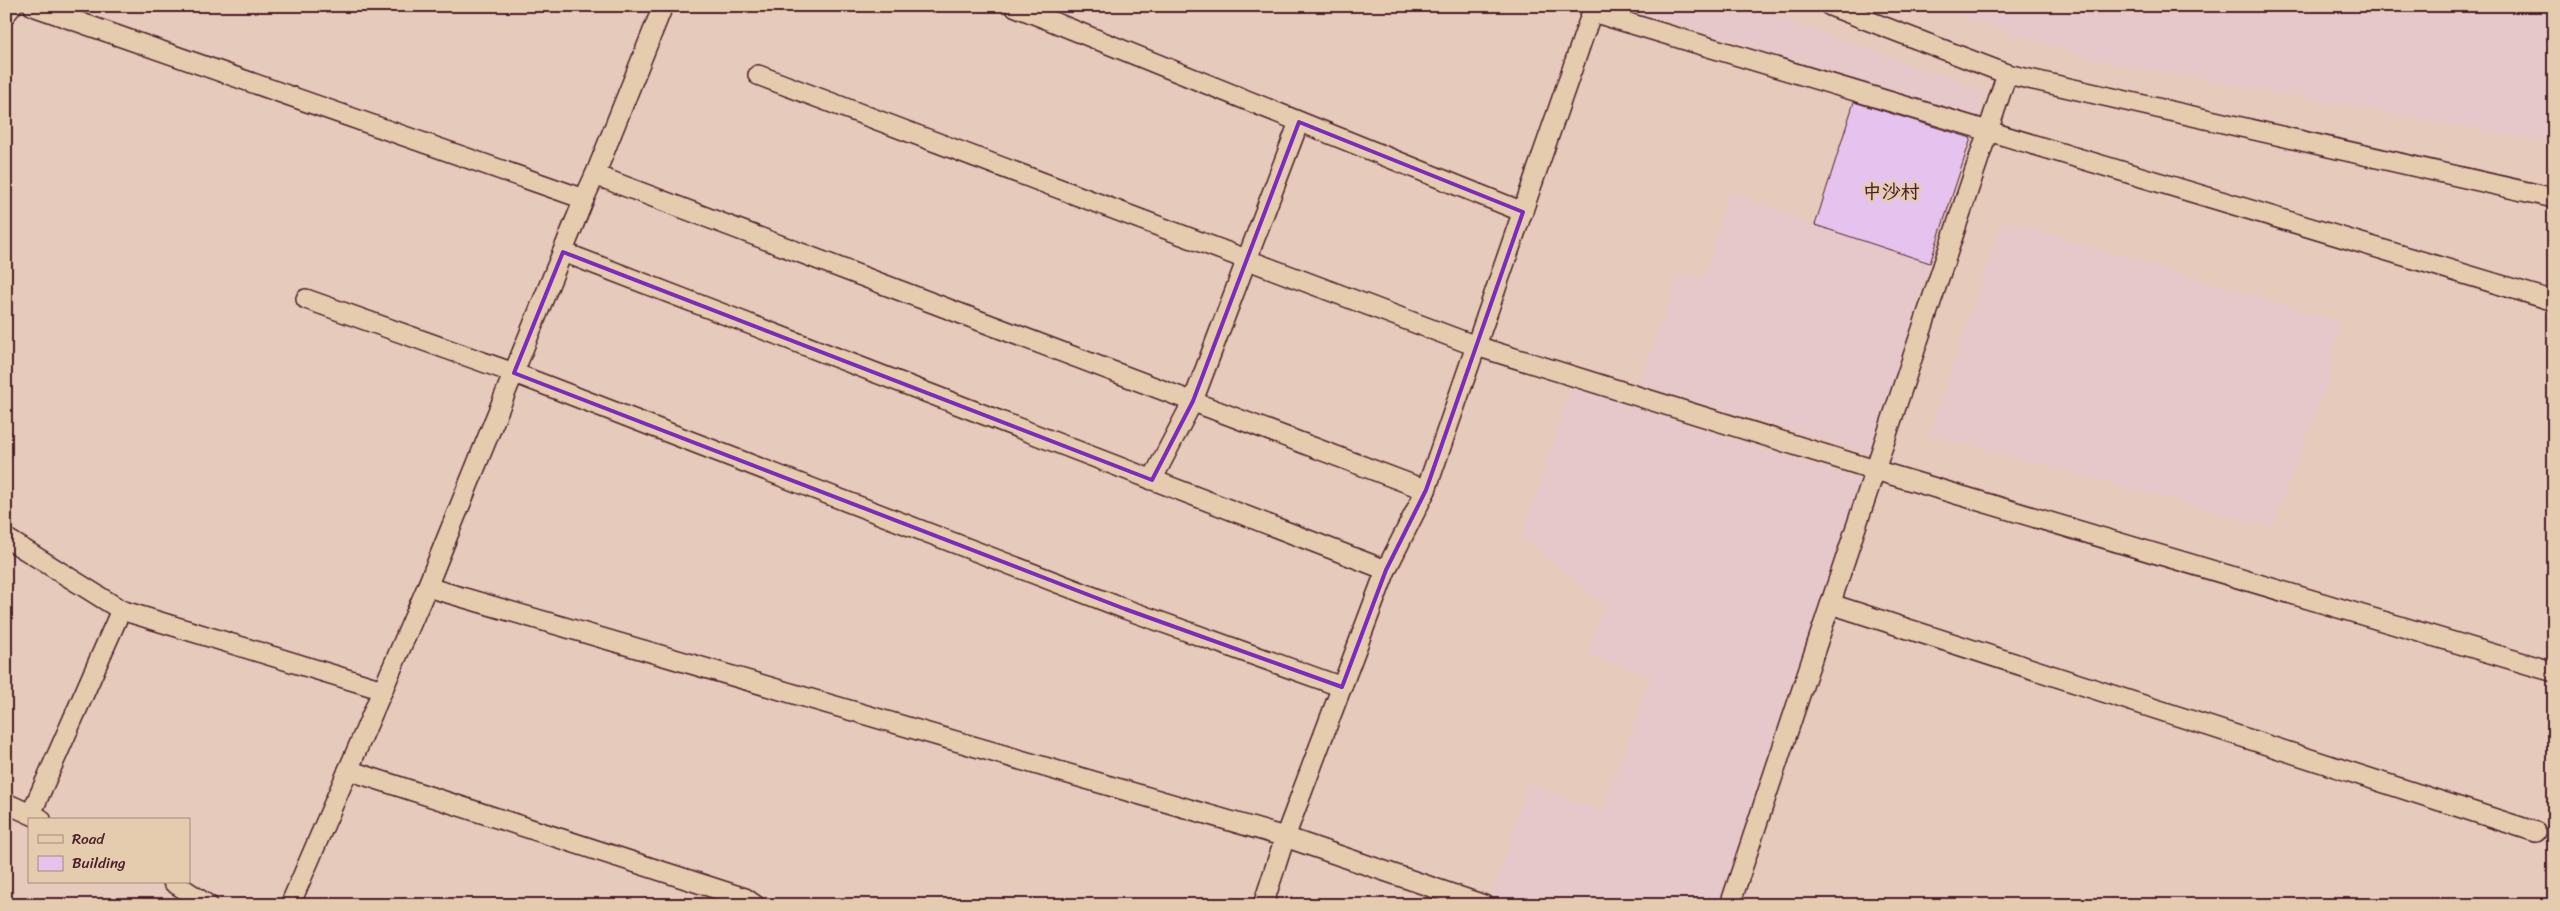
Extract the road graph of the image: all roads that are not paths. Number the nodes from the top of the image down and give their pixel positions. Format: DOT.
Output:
graph roads {
  1 [pos="12,6"];
  2 [pos="33,6"];
  3 [pos="663,6"];
  4 [pos="1014,6"];
  5 [pos="1830,6"];
  6 [pos="1593,9"];
  7 [pos="6,14"];
  8 [pos="2007,74"];
  9 [pos="758,75"];
  10 [pos="1300,122"];
  11 [pos="1988,132"];
  12 [pos="595,175"];
  13 [pos="2554,198"];
  14 [pos="584,199"];
  15 [pos="1523,212"];
  16 [pos="562,252"];
  17 [pos="1248,260"];
  18 [pos="306,299"];
  19 [pos="2554,301"];
  20 [pos="1476,346"];
  21 [pos="514,373"];
  22 [pos="1193,402"];
  23 [pos="1875,470"];
  24 [pos="1152,480"];
  25 [pos="1426,490"];
  26 [pos="6,538"];
  27 [pos="1386,570"];
  28 [pos="427,587"];
  29 [pos="1831,604"];
  30 [pos="121,610"];
  31 [pos="2554,672"];
  32 [pos="1342,687"];
  33 [pos="383,690"];
  34 [pos="348,770"];
  35 [pos="6,802"];
  36 [pos="37,817"];
  37 [pos="2536,832"];
  38 [pos="1285,837"];
  39 [pos="176,884"];
  40 [pos="208,905"];
  41 [pos="290,905"];
  42 [pos="754,905"];
  43 [pos="1263,905"];
  44 [pos="1484,905"];
  45 [pos="1730,905"];
  1 -- 7 [label="street"];
  2 -- 14 [label="street"];
  3 -- 12 [label="street"];
  4 -- 10 [label="street"];
  5 -- 8 [label="street"];
  6 -- 11 [label="street"];
  6 -- 15 [label="street"];
  8 -- 11 [label="street"];
  8 -- 13 [label="street"];
  9 -- 17 [label="street"];
  10 -- 15 [label="street"];
  10 -- 17 [label="street"];
  11 -- 19 [label="street"];
  11 -- 23 [label="street"];
  12 -- 14 [label="street"];
  12 -- 22 [label="street"];
  14 -- 16 [label="street"];
  15 -- 20 [label="street"];
  16 -- 21 [label="street"];
  16 -- 24 [label="street"];
  17 -- 20 [label="street"];
  17 -- 22 [label="street"];
  18 -- 21 [label="street"];
  20 -- 23 [label="street"];
  20 -- 25 [label="street"];
  21 -- 28 [label="street"];
  21 -- 32 [label="street"];
  22 -- 24 [label="street"];
  22 -- 25 [label="street"];
  23 -- 29 [label="street"];
  23 -- 31 [label="street"];
  24 -- 27 [label="street"];
  25 -- 27 [label="street"];
  26 -- 30 [label="street"];
  27 -- 32 [label="street"];
  28 -- 33 [label="street"];
  28 -- 38 [label="street"];
  29 -- 37 [label="street"];
  29 -- 45 [label="street"];
  30 -- 33 [label="street"];
  30 -- 36 [label="street"];
  32 -- 38 [label="street"];
  33 -- 34 [label="street"];
  34 -- 41 [label="street"];
  34 -- 42 [label="street"];
  35 -- 36 [label="street"];
  38 -- 43 [label="street"];
  38 -- 44 [label="street"];
  39 -- 40 [label="street"];
}
